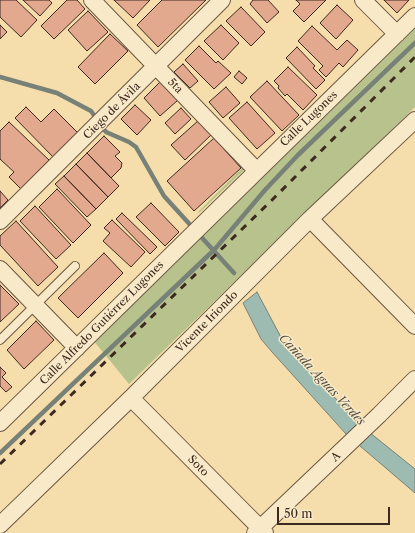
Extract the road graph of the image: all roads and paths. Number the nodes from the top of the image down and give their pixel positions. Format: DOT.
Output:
graph roads {
  1 [pos="92,0"];
  2 [pos="222,0"];
  3 [pos="363,0"];
  4 [pos="415,16"];
  5 [pos="397,34"];
  6 [pos="156,66"];
  7 [pos="415,120"];
  8 [pos="257,171"];
  9 [pos="310,219"];
  10 [pos="0,221"];
  11 [pos="204,223"];
  12 [pos="75,266"];
  13 [pos="0,269"];
  14 [pos="35,305"];
  15 [pos="415,326"];
  16 [pos="0,340"];
  17 [pos="77,348"];
  18 [pos="415,379"];
  19 [pos="131,398"];
  20 [pos="0,423"];
  21 [pos="0,525"];
  22 [pos="260,531"];
  1 -- 6 [label="street, 5ta"];
  2 -- 6 [label="street, Ciego de Ávila"];
  3 -- 5 [label="street"];
  4 -- 5 [label="street, Calle Lugones"];
  5 -- 8 [label="street, Calle Lugones"];
  6 -- 8 [label="street, 5ta"];
  6 -- 10 [label="street, Ciego de Ávila"];
  7 -- 9 [label="street, Vicente Iriondo"];
  8 -- 11 [label="street, Calle Lugones"];
  9 -- 15 [label="street"];
  9 -- 19 [label="street, Vicente Iriondo"];
  11 -- 17 [label="street, Calle Alfredo Gutiérrez Lugones"];
  12 -- 14 [label="lane"];
  13 -- 14 [label="street"];
  14 -- 16 [label="lane"];
  14 -- 17 [label="street"];
  17 -- 20 [label="street, Calle Alfredo Gutiérrez Lugones"];
  18 -- 22 [label="street, A"];
  19 -- 21 [label="street, Vicente Iriondo"];
  19 -- 22 [label="street, Soto"];
}
